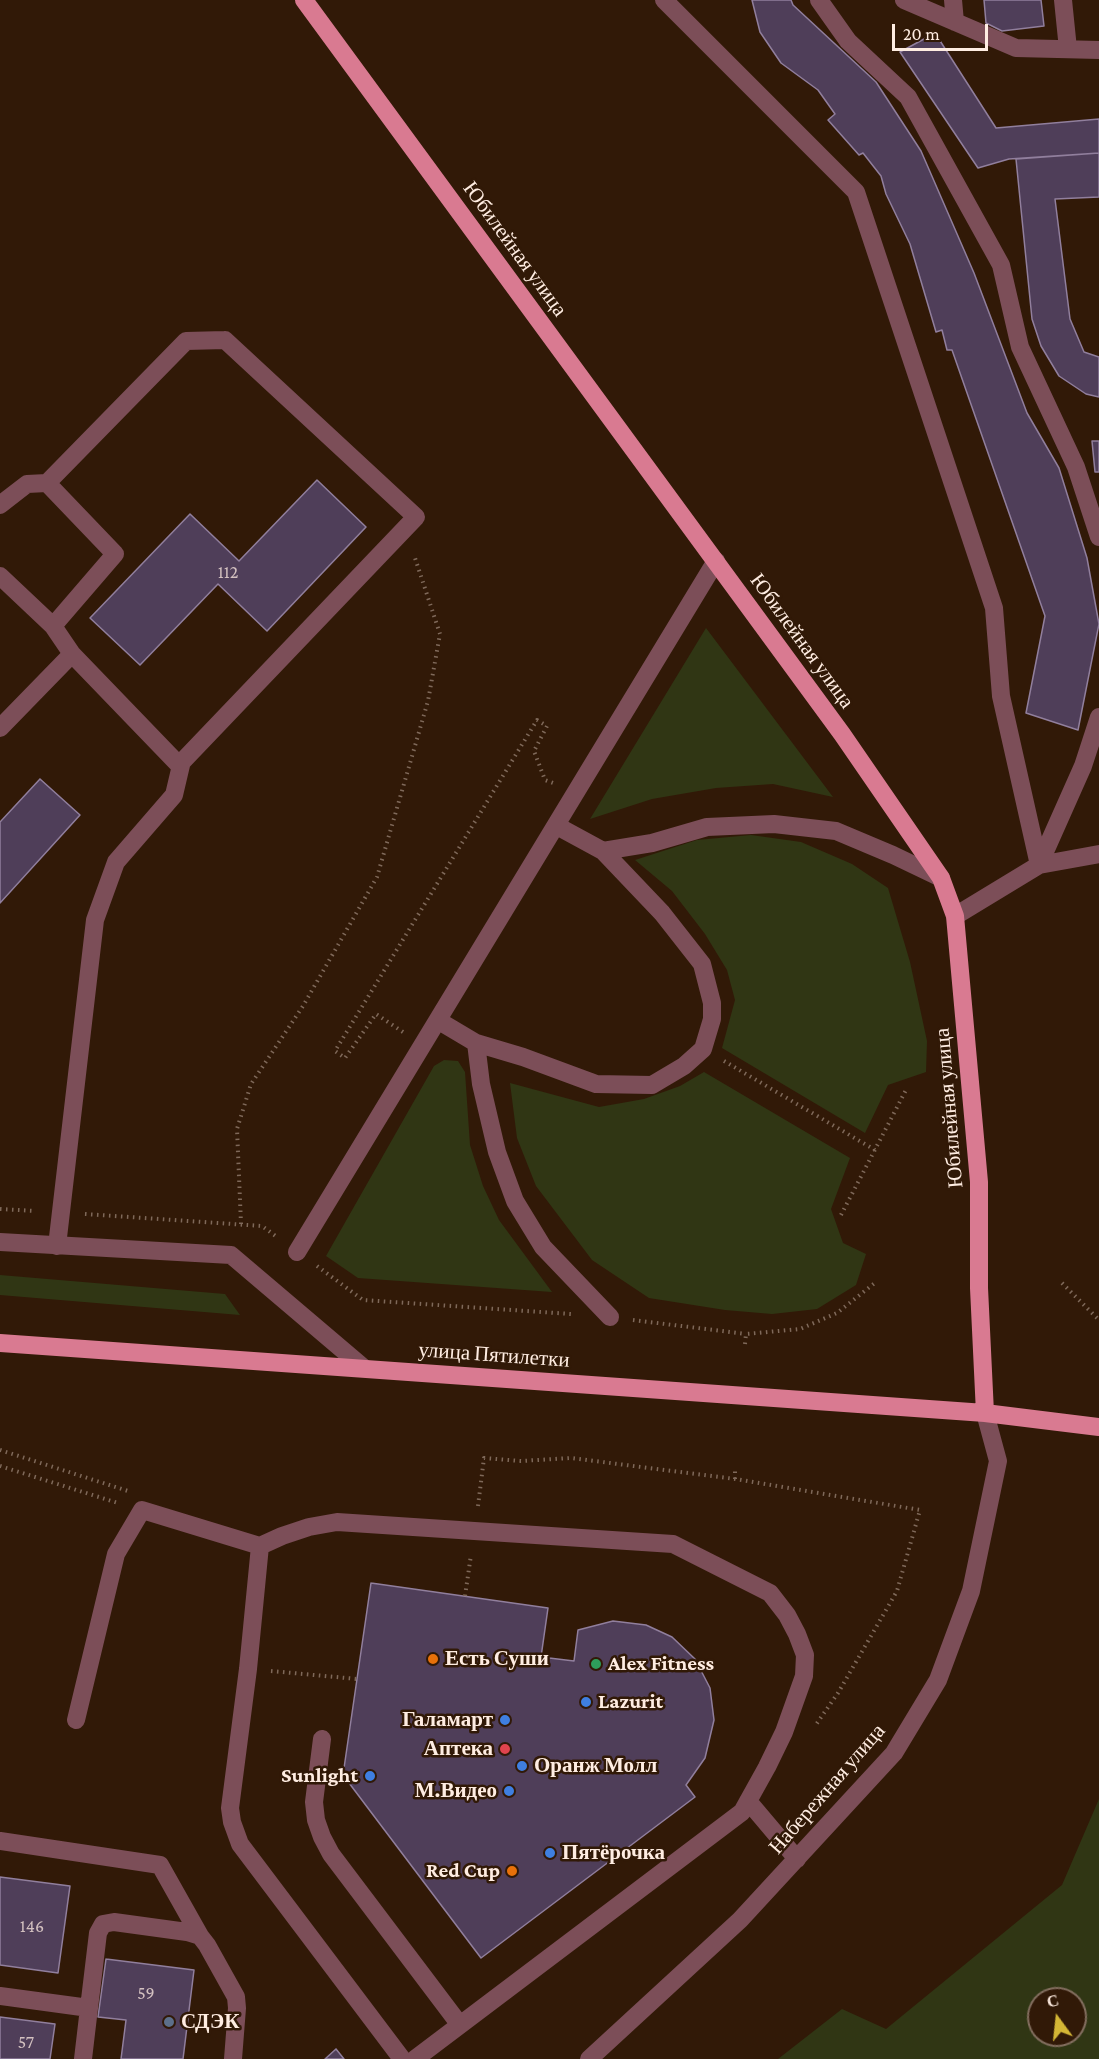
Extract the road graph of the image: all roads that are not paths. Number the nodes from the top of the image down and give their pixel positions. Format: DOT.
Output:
graph roads {
  1 [pos="304,0"];
  2 [pos="664,0"];
  3 [pos="819,0"];
  4 [pos="904,0"];
  5 [pos="953,0"];
  6 [pos="1063,0"];
  7 [pos="956,22"];
  8 [pos="1068,49"];
  9 [pos="1099,50"];
  10 [pos="47,483"];
  11 [pos="0,506"];
  12 [pos="1099,537"];
  13 [pos="716,561"];
  14 [pos="0,576"];
  15 [pos="53,627"];
  16 [pos="72,654"];
  17 [pos="1099,717"];
  18 [pos="0,728"];
  19 [pos="182,761"];
  20 [pos="556,826"];
  21 [pos="603,851"];
  22 [pos="1099,854"];
  23 [pos="1040,865"];
  24 [pos="940,878"];
  25 [pos="955,916"];
  26 [pos="439,1021"];
  27 [pos="476,1043"];
  28 [pos="0,1242"];
  29 [pos="57,1246"];
  30 [pos="297,1252"];
  31 [pos="609,1317"];
  32 [pos="0,1342"];
  33 [pos="364,1368"];
  34 [pos="985,1413"];
  35 [pos="1099,1427"];
  36 [pos="260,1546"];
  37 [pos="76,1720"];
  38 [pos="322,1739"];
  39 [pos="748,1801"];
  40 [pos="0,1841"];
  41 [pos="797,1859"];
  42 [pos="200,1936"];
  43 [pos="0,1996"];
  44 [pos="89,2008"];
  45 [pos="460,2025"];
  46 [pos="83,2059"];
  47 [pos="232,2059"];
  48 [pos="402,2059"];
  49 [pos="415,2059"];
  50 [pos="589,2059"];
  1 -- 13 [label="main road, Юбилейная улица"];
  2 -- 23 [label="street"];
  3 -- 12 [label="street"];
  4 -- 7 [label="street"];
  5 -- 7 [label="street"];
  6 -- 8 [label="street"];
  7 -- 8 [label="street"];
  8 -- 9 [label="street"];
  10 -- 11 [label="street"];
  10 -- 15 [label="street"];
  10 -- 19 [label="street"];
  13 -- 20 [label="street"];
  13 -- 24 [label="main road, Юбилейная улица"];
  14 -- 15 [label="street"];
  15 -- 16 [label="street"];
  16 -- 18 [label="street"];
  16 -- 19 [label="street"];
  17 -- 23 [label="street"];
  19 -- 29 [label="street"];
  20 -- 21 [label="street"];
  20 -- 26 [label="street"];
  21 -- 24 [label="street"];
  21 -- 27 [label="street"];
  22 -- 23 [label="street"];
  23 -- 25 [label="street"];
  24 -- 25 [label="main road, Юбилейная улица"];
  25 -- 34 [label="main road, Юбилейная улица"];
  26 -- 27 [label="street"];
  26 -- 30 [label="street"];
  27 -- 31 [label="street"];
  28 -- 29 [label="street"];
  29 -- 33 [label="street"];
  32 -- 33 [label="main road, улица Пятилетки"];
  33 -- 34 [label="main road, улица Пятилетки"];
  34 -- 35 [label="main road, улица Пятилетки"];
  34 -- 41 [label="street, Набережная улица"];
  36 -- 37 [label="street"];
  36 -- 39 [label="street"];
  36 -- 48 [label="street"];
  38 -- 45 [label="street"];
  39 -- 41 [label="street"];
  39 -- 45 [label="street"];
  40 -- 42 [label="street"];
  41 -- 50 [label="street, Набережная улица"];
  42 -- 44 [label="street"];
  42 -- 47 [label="street"];
  43 -- 44 [label="street"];
  44 -- 46 [label="street"];
  45 -- 49 [label="street"];
}
